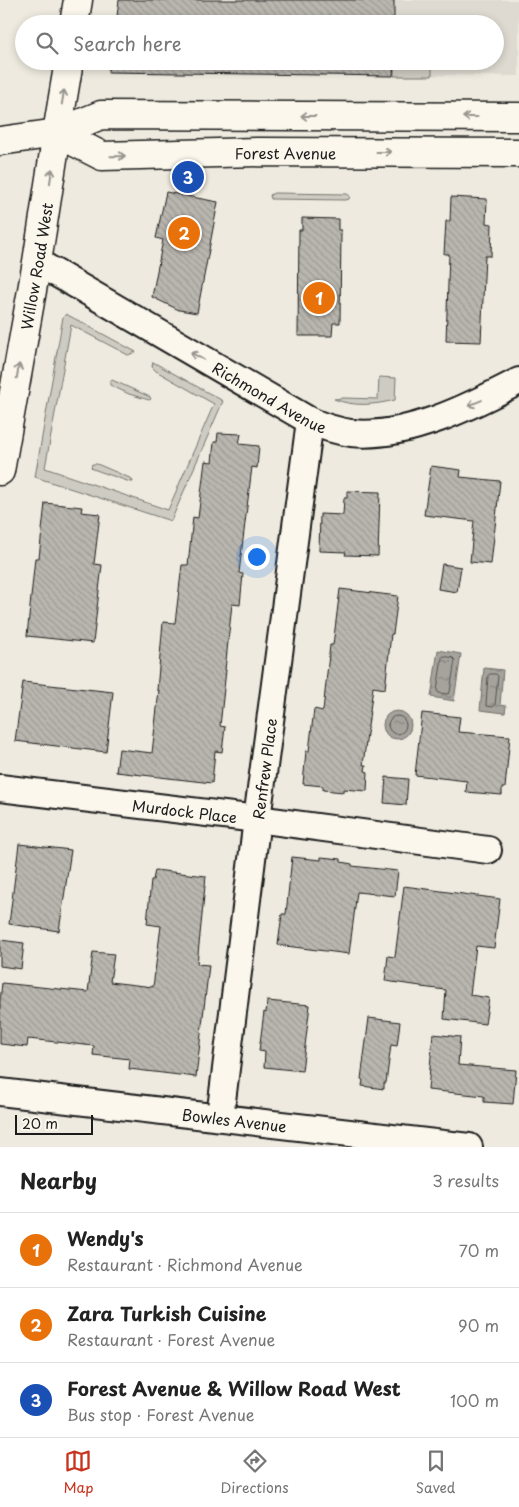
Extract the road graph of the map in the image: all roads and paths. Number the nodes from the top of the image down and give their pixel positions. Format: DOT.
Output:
graph roads {
  1 [pos="78,0"];
  2 [pos="76,15"];
  3 [pos="68,70"];
  4 [pos="519,117"];
  5 [pos="57,133"];
  6 [pos="0,141"];
  7 [pos="519,153"];
  8 [pos="37,262"];
  9 [pos="519,381"];
  10 [pos="310,422"];
  11 [pos="0,471"];
  12 [pos="0,788"];
  13 [pos="257,819"];
  14 [pos="488,850"];
  15 [pos="0,1092"];
  16 [pos="220,1117"];
  17 [pos="469,1147"];
  1 -- 2 [label="main road"];
  5 -- 3 [label="main road, Willow Road West, one-way"];
  4 -- 5 [label="main road, one-way"];
  5 -- 6 [label="main road"];
  5 -- 7 [label="main road, Forest Avenue, one-way"];
  8 -- 5 [label="main road, Willow Road West, one-way"];
  10 -- 8 [label="street, Richmond Avenue, one-way"];
  11 -- 8 [label="main road, Willow Road West, one-way"];
  9 -- 10 [label="street, Richmond Avenue, one-way"];
  10 -- 13 [label="street, Renfrew Place"];
  12 -- 13 [label="street, Murdock Place"];
  13 -- 14 [label="street, Murdock Place"];
  13 -- 16 [label="street, Renfrew Place"];
  15 -- 16 [label="street, Bowles Avenue"];
  16 -- 17 [label="street, Bowles Avenue"];
}
